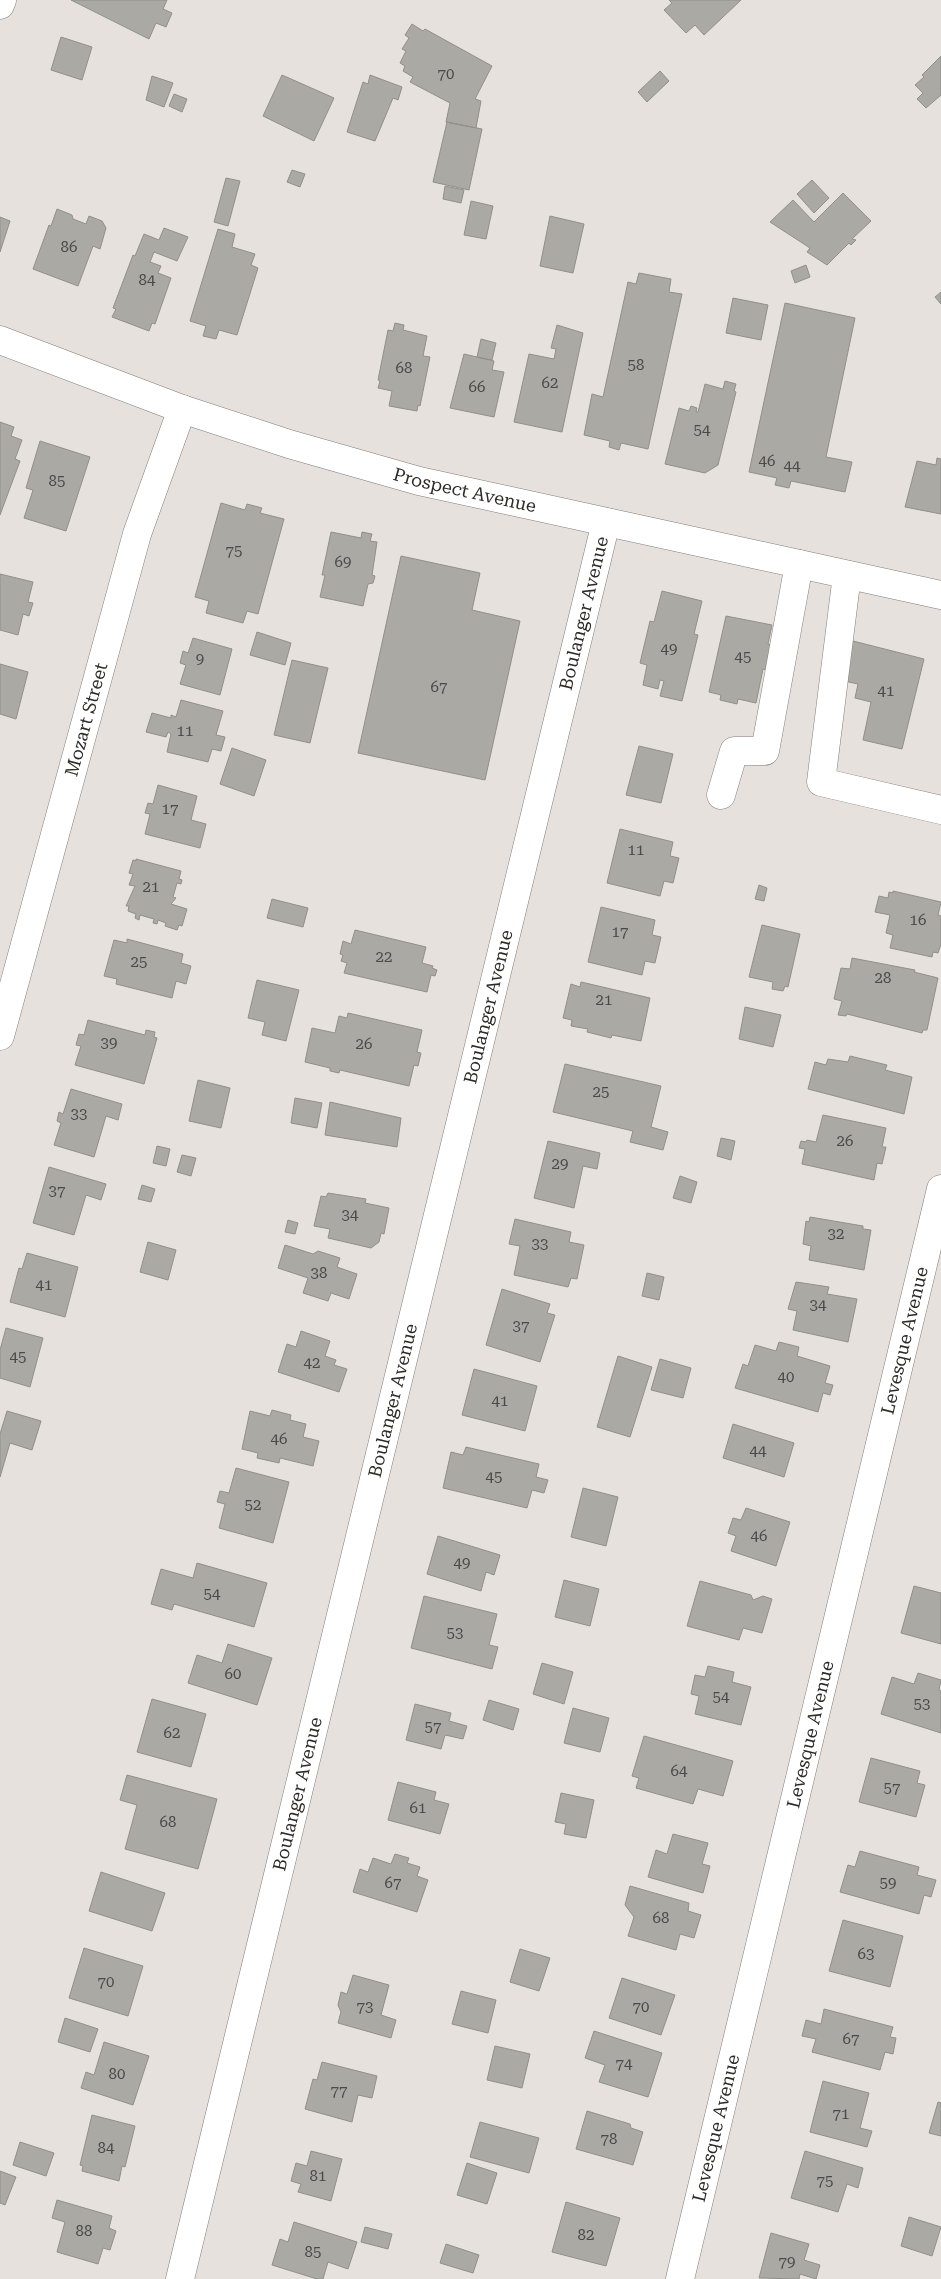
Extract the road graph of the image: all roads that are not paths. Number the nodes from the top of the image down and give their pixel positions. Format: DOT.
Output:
graph roads {
  1 [pos="2,0"];
  2 [pos="0,5"];
  3 [pos="0,340"];
  4 [pos="182,409"];
  5 [pos="606,522"];
  6 [pos="799,564"];
  7 [pos="847,575"];
  8 [pos="941,595"];
  9 [pos="721,795"];
  10 [pos="941,810"];
  11 [pos="0,1036"];
  12 [pos="941,1189"];
  13 [pos="180,2279"];
  14 [pos="680,2279"];
  1 -- 2 [label="street"];
  3 -- 4 [label="street, Prospect Avenue"];
  4 -- 5 [label="street, Prospect Avenue"];
  4 -- 11 [label="street, Mozart Street"];
  5 -- 6 [label="street, Prospect Avenue"];
  5 -- 13 [label="street, Boulanger Avenue"];
  6 -- 7 [label="street, Prospect Avenue"];
  6 -- 9 [label="street"];
  7 -- 8 [label="street, Prospect Avenue"];
  7 -- 10 [label="street"];
  12 -- 14 [label="street, Levesque Avenue"];
}
